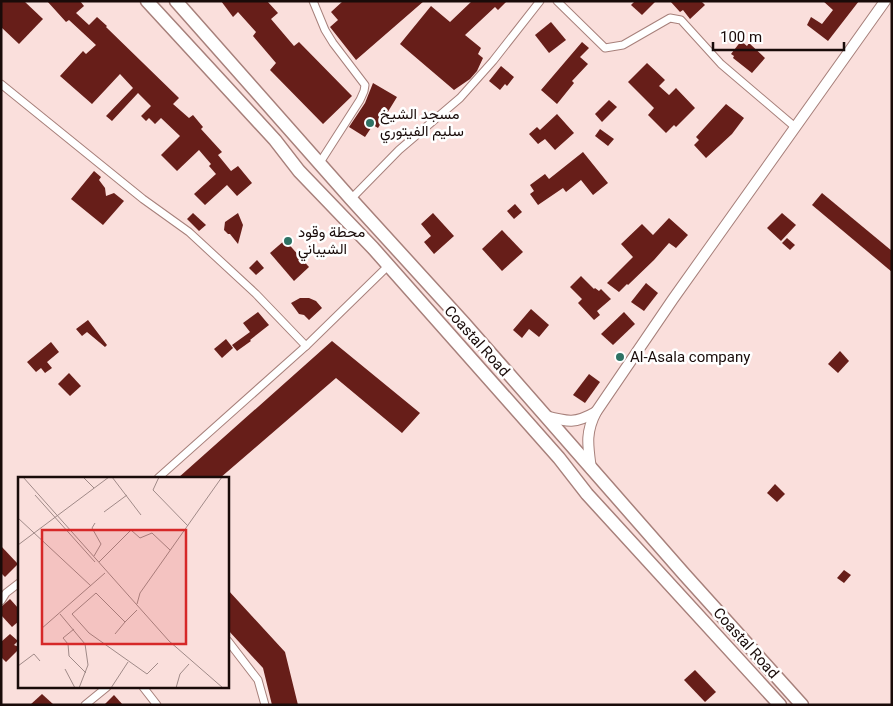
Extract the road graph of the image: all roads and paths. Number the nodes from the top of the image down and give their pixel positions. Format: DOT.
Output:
graph roads {
  1 [pos="147,1"];
  2 [pos="176,1"];
  3 [pos="313,1"];
  4 [pos="540,1"];
  5 [pos="557,1"];
  6 [pos="885,1"];
  7 [pos="1,84"];
  8 [pos="795,127"];
  9 [pos="319,164"];
  10 [pos="351,200"];
  11 [pos="388,266"];
  12 [pos="464,323"];
  13 [pos="452,336"];
  14 [pos="306,346"];
  15 [pos="596,412"];
  16 [pos="544,416"];
  17 [pos="591,469"];
  18 [pos="159,477"];
  19 [pos="18,583"];
  20 [pos="1,601"];
  21 [pos="229,642"];
  22 [pos="106,688"];
  23 [pos="143,688"];
  24 [pos="85,705"];
  25 [pos="157,705"];
  26 [pos="265,705"];
  27 [pos="780,705"];
  28 [pos="802,705"];
  1 -- 11 [label="highway, Coastal Road"];
  2 -- 9 [label="highway, Coastal Road"];
  3 -- 9 [label="street"];
  4 -- 10 [label="street"];
  5 -- 8 [label="street"];
  6 -- 8 [label="street"];
  7 -- 14 [label="street"];
  8 -- 15 [label="street"];
  9 -- 10 [label="highway, Coastal Road"];
  10 -- 12 [label="highway, Coastal Road"];
  11 -- 13 [label="highway, Coastal Road"];
  11 -- 14 [label="street"];
  12 -- 13 [label="highway"];
  12 -- 16 [label="highway, Coastal Road"];
  13 -- 27 [label="highway, Coastal Road"];
  14 -- 18 [label="street"];
  15 -- 16 [label="street"];
  15 -- 17 [label="street"];
  16 -- 17 [label="highway, Coastal Road"];
  17 -- 28 [label="highway, Coastal Road"];
  19 -- 20 [label="street"];
  21 -- 26 [label="street"];
  22 -- 24 [label="street"];
  23 -- 25 [label="street"];
}
